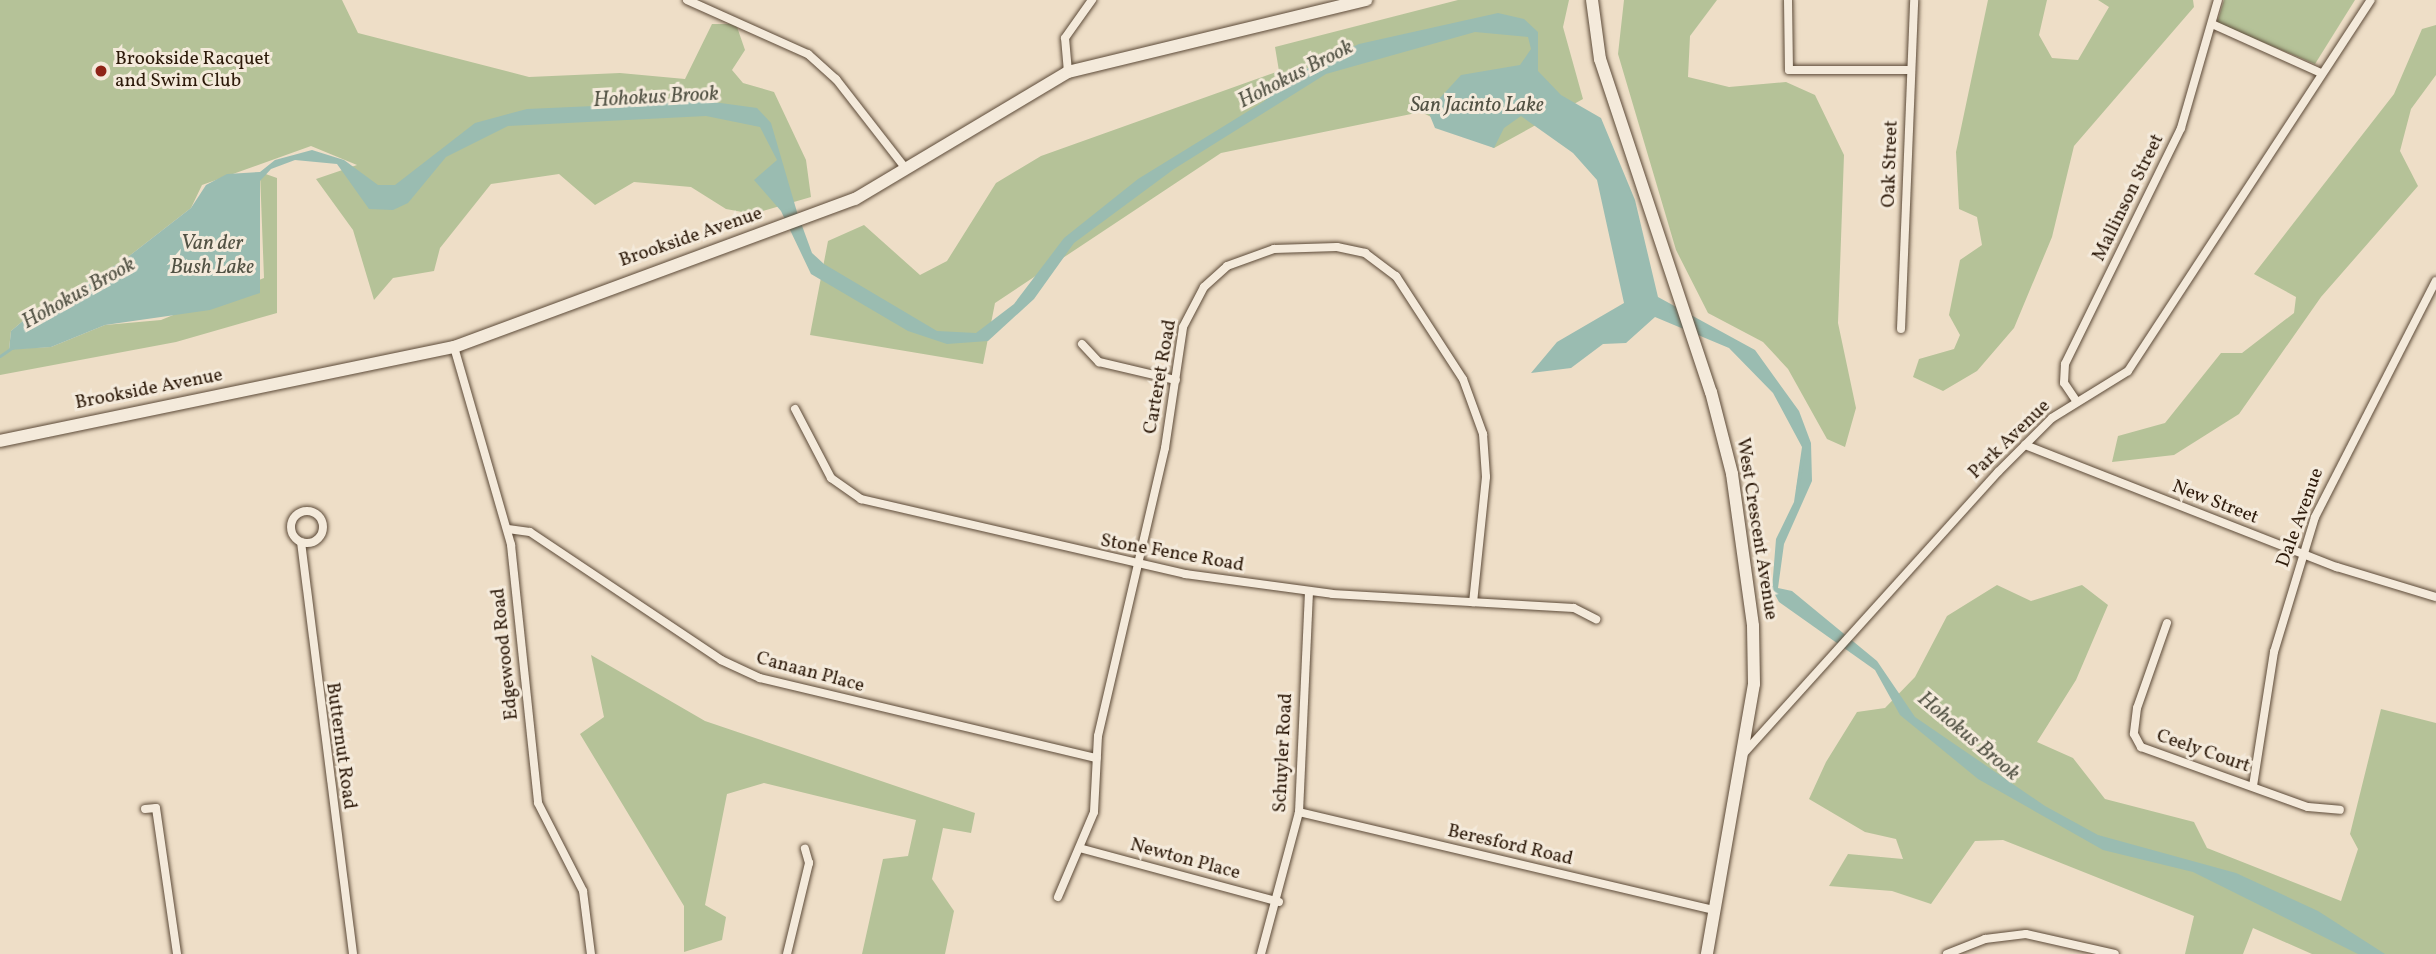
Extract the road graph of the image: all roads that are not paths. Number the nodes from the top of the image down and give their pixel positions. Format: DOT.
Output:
graph roads {
  1 [pos="687,0"];
  2 [pos="1092,0"];
  3 [pos="1366,0"];
  4 [pos="1592,0"];
  5 [pos="1788,0"];
  6 [pos="1914,0"];
  7 [pos="2218,0"];
  8 [pos="2371,0"];
  9 [pos="2212,24"];
  10 [pos="1910,70"];
  11 [pos="1068,72"];
  12 [pos="2321,73"];
  13 [pos="906,169"];
  14 [pos="2436,281"];
  15 [pos="1901,329"];
  16 [pos="1082,344"];
  17 [pos="454,346"];
  18 [pos="1177,380"];
  19 [pos="2077,402"];
  20 [pos="795,408"];
  21 [pos="0,441"];
  22 [pos="2025,445"];
  23 [pos="508,529"];
  24 [pos="301,542"];
  25 [pos="2303,553"];
  26 [pos="1137,565"];
  27 [pos="1309,592"];
  28 [pos="2436,597"];
  29 [pos="1473,602"];
  30 [pos="1595,619"];
  31 [pos="2167,623"];
  32 [pos="1744,753"];
  33 [pos="1097,758"];
  34 [pos="2253,786"];
  35 [pos="145,809"];
  36 [pos="2340,810"];
  37 [pos="1299,812"];
  38 [pos="805,849"];
  39 [pos="1083,849"];
  40 [pos="1058,897"];
  41 [pos="1279,902"];
  42 [pos="1715,910"];
  43 [pos="2080,950"];
  44 [pos="177,954"];
  45 [pos="352,954"];
  46 [pos="591,954"];
  47 [pos="787,954"];
  48 [pos="1261,954"];
  49 [pos="1707,954"];
  50 [pos="1947,954"];
  51 [pos="2115,954"];
  1 -- 13 [label="street"];
  2 -- 11 [label="street"];
  3 -- 11 [label="street, Brookside Avenue"];
  4 -- 32 [label="street, West Crescent Avenue"];
  5 -- 10 [label="street"];
  6 -- 10 [label="street, Oak Street"];
  7 -- 9 [label="street, Mallinson Street"];
  8 -- 12 [label="street, Park Avenue"];
  9 -- 12 [label="street"];
  9 -- 19 [label="street, Mallinson Street"];
  10 -- 15 [label="street, Oak Street"];
  11 -- 13 [label="street, Brookside Avenue"];
  12 -- 19 [label="street, Park Avenue"];
  13 -- 17 [label="street, Brookside Avenue"];
  14 -- 25 [label="street, Dale Avenue"];
  16 -- 18 [label="street"];
  17 -- 21 [label="street, Brookside Avenue"];
  17 -- 23 [label="street, Edgewood Road"];
  18 -- 26 [label="street, Carteret Road"];
  18 -- 29 [label="street, Carteret Road"];
  19 -- 22 [label="street, Park Avenue"];
  20 -- 26 [label="street, Stone Fence Road"];
  22 -- 25 [label="street, New Street"];
  22 -- 32 [label="street, Park Avenue"];
  23 -- 33 [label="street, Canaan Place"];
  23 -- 46 [label="street, Edgewood Road"];
  24 -- 24 [label="street, Butternut Road"];
  24 -- 45 [label="street, Butternut Road"];
  25 -- 28 [label="street, New Street"];
  25 -- 34 [label="street, Dale Avenue"];
  26 -- 27 [label="street, Stone Fence Road"];
  26 -- 33 [label="street, Carteret Road"];
  27 -- 29 [label="street, Stone Fence Road"];
  27 -- 37 [label="street, Schuyler Road"];
  29 -- 30 [label="street, Stone Fence Road"];
  31 -- 34 [label="street, Ceely Court"];
  32 -- 42 [label="street, West Crescent Avenue"];
  33 -- 39 [label="street, Carteret Road"];
  34 -- 36 [label="street, Ceely Court"];
  35 -- 44 [label="street"];
  37 -- 41 [label="street, Schuyler Road"];
  37 -- 42 [label="street, Beresford Road"];
  38 -- 47 [label="street"];
  39 -- 40 [label="street, Carteret Road"];
  39 -- 41 [label="street, Newton Place"];
  41 -- 48 [label="street, Schuyler Road"];
  42 -- 49 [label="street, West Crescent Avenue"];
  43 -- 50 [label="street"];
  43 -- 51 [label="street"];
}
